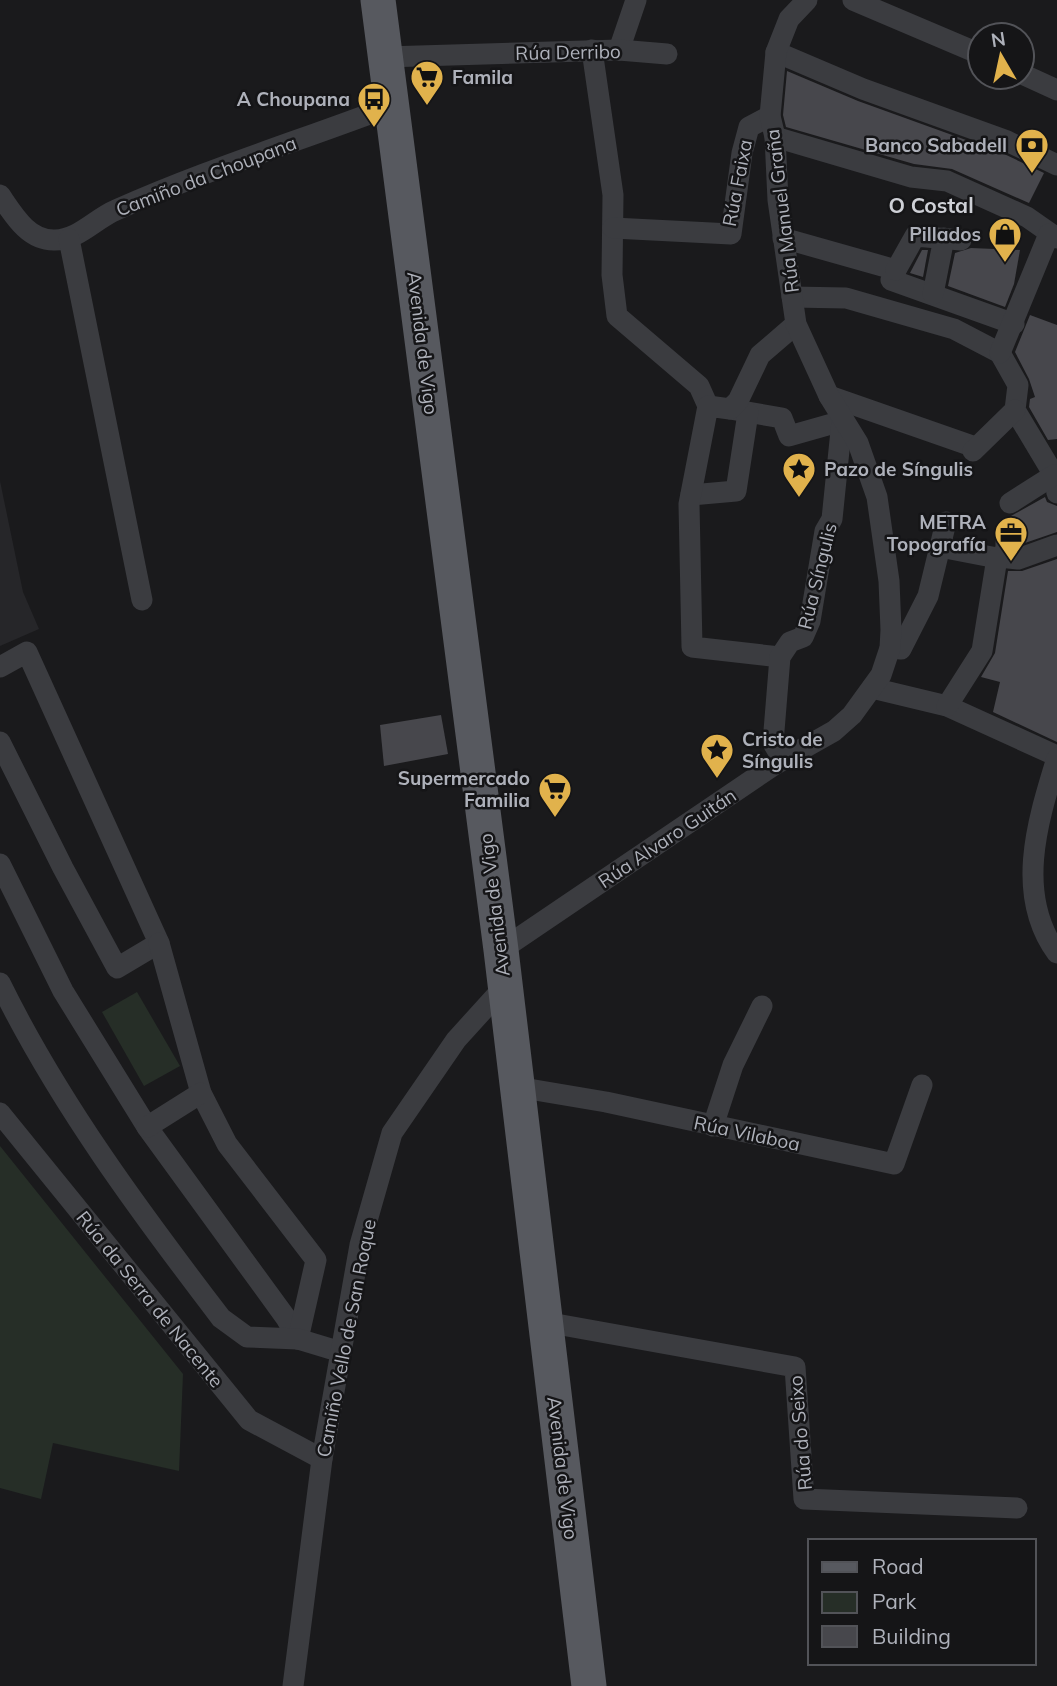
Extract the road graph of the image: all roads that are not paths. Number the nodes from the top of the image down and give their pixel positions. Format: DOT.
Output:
graph roads {
  1 [pos="378,0"];
  2 [pos="636,0"];
  3 [pos="807,0"];
  4 [pos="853,0"];
  5 [pos="966,48"];
  6 [pos="592,50"];
  7 [pos="619,50"];
  8 [pos="776,51"];
  9 [pos="667,54"];
  10 [pos="386,57"];
  11 [pos="1036,80"];
  12 [pos="1057,90"];
  13 [pos="391,106"];
  14 [pos="773,126"];
  15 [pos="1057,165"];
  16 [pos="0,195"];
  17 [pos="614,228"];
  18 [pos="1053,236"];
  19 [pos="783,238"];
  20 [pos="69,239"];
  21 [pos="892,269"];
  22 [pos="933,294"];
  23 [pos="792,297"];
  24 [pos="872,306"];
  25 [pos="796,324"];
  26 [pos="1014,324"];
  27 [pos="1000,353"];
  28 [pos="829,396"];
  29 [pos="708,406"];
  30 [pos="1015,410"];
  31 [pos="739,411"];
  32 [pos="842,421"];
  33 [pos="1055,484"];
  34 [pos="691,495"];
  35 [pos="1010,503"];
  36 [pos="946,522"];
  37 [pos="1057,545"];
  38 [pos="940,547"];
  39 [pos="1001,550"];
  40 [pos="142,600"];
  41 [pos="890,648"];
  42 [pos="780,657"];
  43 [pos="0,667"];
  44 [pos="869,693"];
  45 [pos="947,706"];
  46 [pos="0,742"];
  47 [pos="1057,757"];
  48 [pos="783,761"];
  49 [pos="0,864"];
  50 [pos="159,943"];
  51 [pos="500,950"];
  52 [pos="1057,953"];
  53 [pos="0,983"];
  54 [pos="504,987"];
  55 [pos="762,1006"];
  56 [pos="922,1085"];
  57 [pos="517,1087"];
  58 [pos="201,1093"];
  59 [pos="0,1113"];
  60 [pos="713,1126"];
  61 [pos="147,1127"];
  62 [pos="545,1322"];
  63 [pos="298,1339"];
  64 [pos="341,1352"];
  65 [pos="322,1459"];
  66 [pos="1017,1508"];
  67 [pos="293,1686"];
  68 [pos="589,1686"];
  1 -- 10 [label="main road, Avenida de Vigo"];
  2 -- 7 [label="street"];
  3 -- 8 [label="street, Rúa Manuel Graña"];
  4 -- 5 [label="street"];
  6 -- 7 [label="street, Rúa Derribo"];
  6 -- 10 [label="street, Rúa Derribo"];
  6 -- 17 [label="street"];
  7 -- 9 [label="street, Rúa Derribo"];
  8 -- 14 [label="street, Rúa Manuel Graña"];
  8 -- 15 [label="street"];
  10 -- 13 [label="main road, Avenida de Vigo"];
  11 -- 12 [label="street"];
  13 -- 20 [label="street, Camiño da Choupana"];
  13 -- 51 [label="main road, Avenida de Vigo"];
  14 -- 17 [label="street, Rúa Faixa"];
  14 -- 18 [label="street"];
  14 -- 19 [label="street, Rúa Manuel Graña"];
  16 -- 20 [label="street"];
  17 -- 29 [label="street"];
  18 -- 26 [label="street"];
  19 -- 21 [label="street"];
  19 -- 23 [label="street, Rúa Manuel Graña"];
  20 -- 40 [label="street"];
  21 -- 22 [label="street"];
  21 -- 22 [label="street"];
  21 -- 24 [label="street"];
  22 -- 26 [label="street"];
  23 -- 24 [label="street"];
  23 -- 25 [label="street, Rúa Manuel Graña"];
  24 -- 27 [label="street"];
  25 -- 28 [label="street, Rúa Manuel Graña"];
  25 -- 31 [label="street"];
  26 -- 27 [label="street"];
  27 -- 30 [label="street"];
  28 -- 30 [label="street"];
  28 -- 32 [label="street, Rúa Manuel Graña"];
  29 -- 31 [label="street"];
  29 -- 34 [label="street"];
  30 -- 33 [label="street"];
  31 -- 32 [label="street"];
  31 -- 34 [label="street"];
  32 -- 41 [label="street, Rúa Manuel Graña"];
  32 -- 42 [label="street, Rúa Síngulis"];
  33 -- 35 [label="street"];
  34 -- 42 [label="street"];
  36 -- 38 [label="street"];
  37 -- 39 [label="street"];
  38 -- 39 [label="street"];
  38 -- 41 [label="street"];
  39 -- 45 [label="street"];
  41 -- 44 [label="street, Rúa Alvaro Guitán"];
  42 -- 48 [label="street"];
  43 -- 50 [label="street"];
  44 -- 45 [label="street"];
  44 -- 48 [label="street, Rúa Alvaro Guitán"];
  45 -- 47 [label="street"];
  46 -- 50 [label="street"];
  47 -- 52 [label="street"];
  48 -- 51 [label="street, Rúa Alvaro Guitán"];
  49 -- 61 [label="street"];
  50 -- 58 [label="street"];
  51 -- 54 [label="main road, Avenida de Vigo"];
  53 -- 63 [label="street"];
  54 -- 57 [label="main road, Avenida de Vigo"];
  54 -- 64 [label="street, Camiño Vello de San Roque"];
  55 -- 60 [label="street"];
  56 -- 60 [label="street, Rúa Vilaboa"];
  57 -- 60 [label="street, Rúa Vilaboa"];
  57 -- 62 [label="main road, Avenida de Vigo"];
  58 -- 61 [label="street"];
  58 -- 63 [label="street"];
  59 -- 65 [label="street, Rúa da Serra de Nacente"];
  61 -- 63 [label="street"];
  62 -- 66 [label="street, Rúa do Seixo"];
  62 -- 68 [label="main road, Avenida de Vigo"];
  63 -- 64 [label="street"];
  64 -- 65 [label="street, Camiño Vello de San Roque"];
  65 -- 67 [label="street, Camiño Vello de San Roque"];
}
